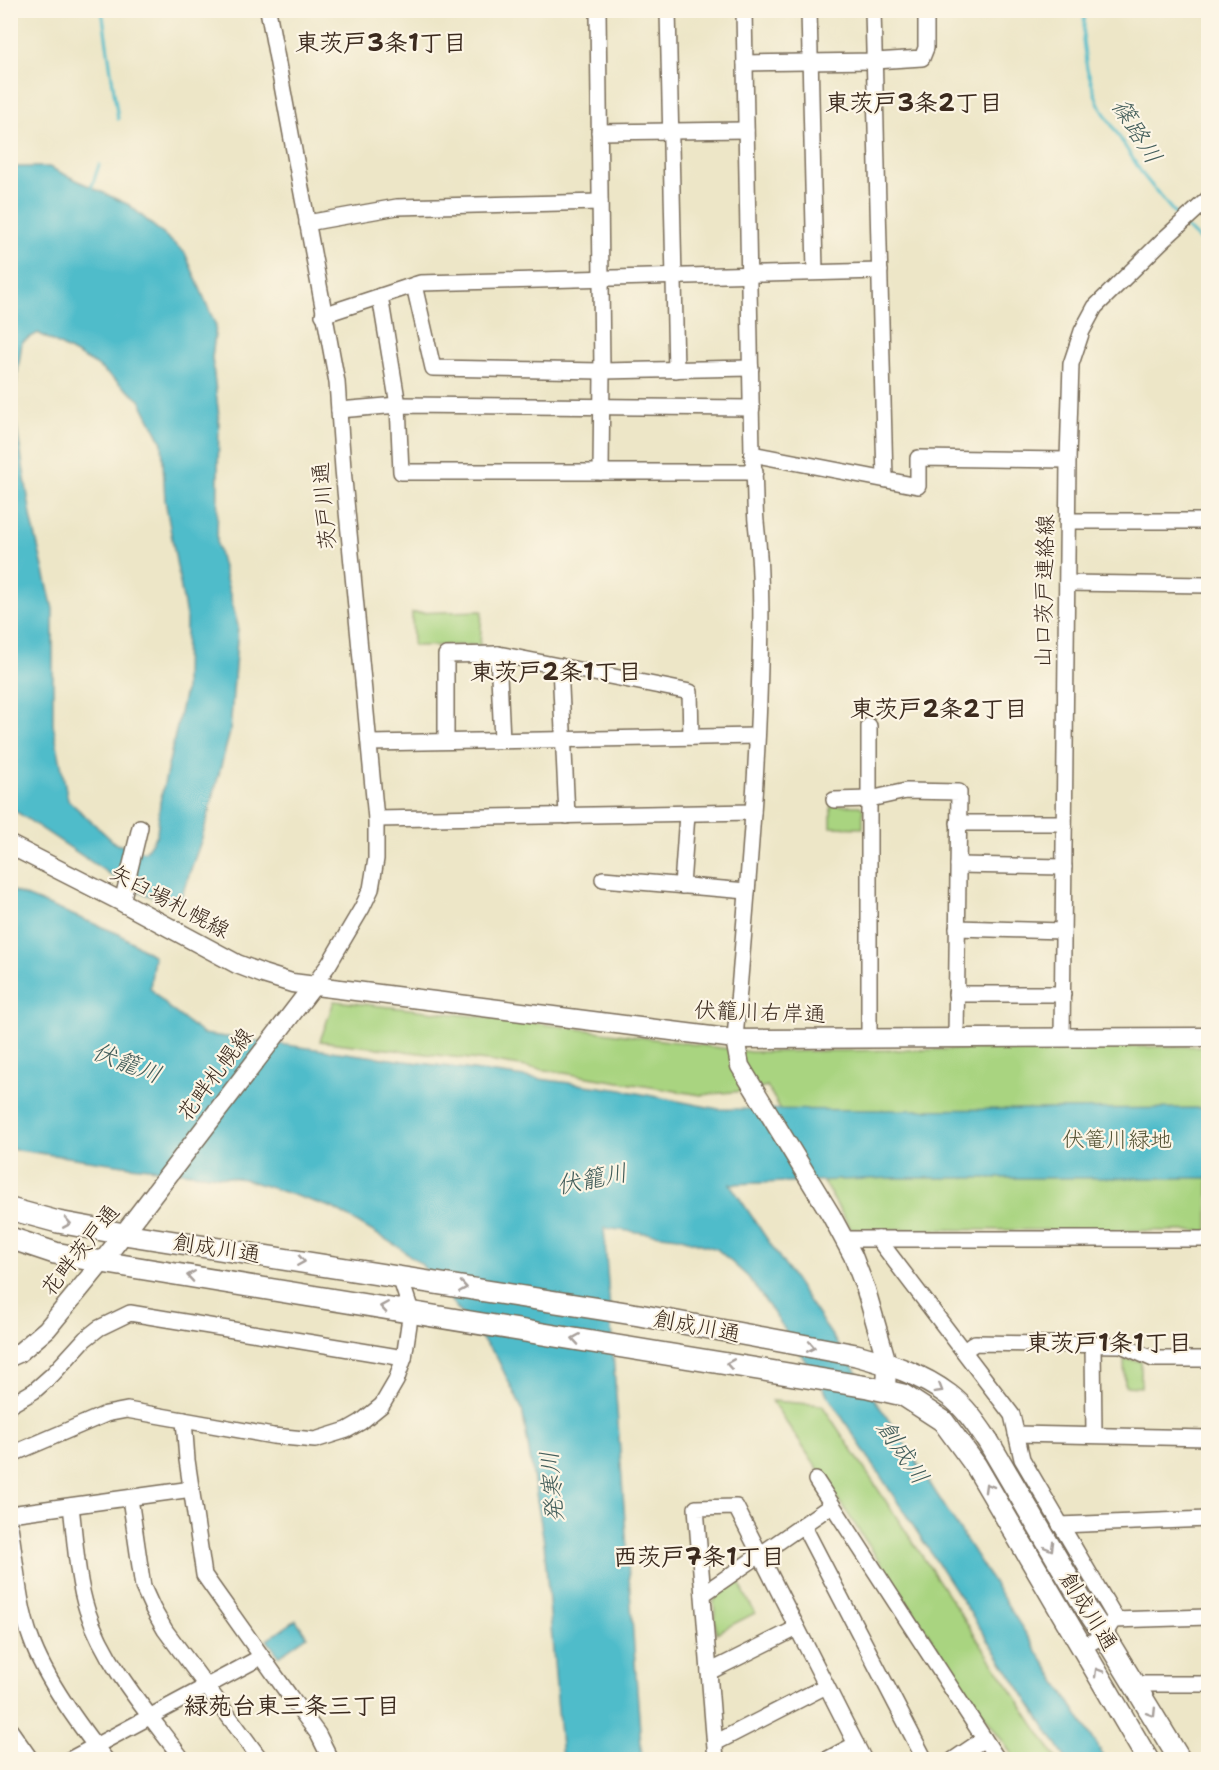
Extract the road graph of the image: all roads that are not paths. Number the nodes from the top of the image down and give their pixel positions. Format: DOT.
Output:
graph roads {
  1 [pos="268,10"];
  2 [pos="598,10"];
  3 [pos="668,10"];
  4 [pos="744,10"];
  5 [pos="809,10"];
  6 [pos="873,10"];
  7 [pos="926,10"];
  8 [pos="875,61"];
  9 [pos="810,62"];
  10 [pos="745,63"];
  11 [pos="746,130"];
  12 [pos="670,131"];
  13 [pos="599,132"];
  14 [pos="1209,199"];
  15 [pos="600,202"];
  16 [pos="307,223"];
  17 [pos="880,271"];
  18 [pos="815,272"];
  19 [pos="748,274"];
  20 [pos="673,276"];
  21 [pos="601,278"];
  22 [pos="414,285"];
  23 [pos="380,296"];
  24 [pos="323,315"];
  25 [pos="751,368"];
  26 [pos="676,370"];
  27 [pos="602,371"];
  28 [pos="398,405"];
  29 [pos="600,408"];
  30 [pos="752,408"];
  31 [pos="339,410"];
  32 [pos="753,454"];
  33 [pos="1068,460"];
  34 [pos="601,472"];
  35 [pos="755,472"];
  36 [pos="885,479"];
  37 [pos="1209,520"];
  38 [pos="1067,521"];
  39 [pos="1067,583"];
  40 [pos="1209,585"];
  41 [pos="498,654"];
  42 [pos="560,666"];
  43 [pos="869,726"];
  44 [pos="691,736"];
  45 [pos="757,736"];
  46 [pos="563,739"];
  47 [pos="502,740"];
  48 [pos="446,741"];
  49 [pos="370,743"];
  50 [pos="870,799"];
  51 [pos="834,800"];
  52 [pos="753,813"];
  53 [pos="687,814"];
  54 [pos="567,816"];
  55 [pos="376,819"];
  56 [pos="958,823"];
  57 [pos="1064,823"];
  58 [pos="138,834"];
  59 [pos="10,845"];
  60 [pos="957,866"];
  61 [pos="1064,867"];
  62 [pos="603,879"];
  63 [pos="682,886"];
  64 [pos="747,891"];
  65 [pos="124,896"];
  66 [pos="957,928"];
  67 [pos="1063,931"];
  68 [pos="313,986"];
  69 [pos="956,994"];
  70 [pos="1062,994"];
  71 [pos="1209,1037"];
  72 [pos="956,1038"];
  73 [pos="1062,1038"];
  74 [pos="735,1039"];
  75 [pos="869,1039"];
  76 [pos="155,1192"];
  77 [pos="10,1209"];
  78 [pos="124,1234"];
  79 [pos="10,1238"];
  80 [pos="843,1239"];
  81 [pos="878,1239"];
  82 [pos="1209,1239"];
  83 [pos="102,1262"];
  84 [pos="403,1277"];
  85 [pos="411,1311"];
  86 [pos="1093,1345"];
  87 [pos="964,1352"];
  88 [pos="10,1357"];
  89 [pos="404,1359"];
  90 [pos="1209,1359"];
  91 [pos="887,1363"];
  92 [pos="877,1389"];
  93 [pos="10,1405"];
  94 [pos="184,1420"];
  95 [pos="1016,1434"];
  96 [pos="1094,1436"];
  97 [pos="1209,1438"];
  98 [pos="10,1455"];
  99 [pos="816,1480"];
  100 [pos="192,1489"];
  101 [pos="130,1498"];
  102 [pos="832,1505"];
  103 [pos="71,1506"];
  104 [pos="10,1514"];
  105 [pos="1209,1519"];
  106 [pos="803,1525"];
  107 [pos="1060,1525"];
  108 [pos="10,1526"];
  109 [pos="760,1554"];
  110 [pos="703,1594"];
  111 [pos="1209,1617"];
  112 [pos="1109,1627"];
  113 [pos="797,1628"];
  114 [pos="1083,1647"];
  115 [pos="261,1656"];
  116 [pos="709,1672"];
  117 [pos="1134,1684"];
  118 [pos="1209,1684"];
  119 [pos="206,1686"];
  120 [pos="826,1686"];
  121 [pos="150,1716"];
  122 [pos="10,1730"];
  123 [pos="984,1739"];
  124 [pos="715,1743"];
  125 [pos="856,1744"];
  126 [pos="95,1745"];
  127 [pos="31,1760"];
  128 [pos="69,1760"];
  129 [pos="106,1760"];
  130 [pos="183,1760"];
  131 [pos="261,1760"];
  132 [pos="331,1760"];
  133 [pos="716,1760"];
  134 [pos="825,1760"];
  135 [pos="864,1760"];
  136 [pos="925,1760"];
  137 [pos="953,1760"];
  138 [pos="998,1760"];
  139 [pos="1148,1760"];
  140 [pos="1180,1760"];
  1 -- 16 [label="street, 茨戸川通"];
  2 -- 13 [label="street"];
  3 -- 12 [label="street"];
  4 -- 10 [label="street"];
  5 -- 9 [label="street"];
  6 -- 8 [label="street"];
  7 -- 8 [label="street"];
  8 -- 9 [label="street"];
  8 -- 17 [label="street"];
  9 -- 10 [label="street"];
  9 -- 18 [label="street"];
  10 -- 11 [label="street"];
  11 -- 12 [label="street"];
  11 -- 19 [label="street"];
  12 -- 13 [label="street"];
  12 -- 20 [label="street"];
  13 -- 15 [label="street"];
  14 -- 33 [label="street, 山口茨戸連絡線"];
  15 -- 16 [label="street"];
  15 -- 21 [label="street"];
  16 -- 24 [label="street, 茨戸川通"];
  17 -- 18 [label="street"];
  17 -- 36 [label="street"];
  18 -- 19 [label="street"];
  19 -- 20 [label="street"];
  19 -- 25 [label="street"];
  20 -- 21 [label="street"];
  20 -- 26 [label="street"];
  21 -- 22 [label="street"];
  21 -- 27 [label="street"];
  22 -- 23 [label="street"];
  22 -- 27 [label="street"];
  23 -- 24 [label="street"];
  23 -- 28 [label="street"];
  24 -- 31 [label="street, 茨戸川通"];
  25 -- 26 [label="street"];
  25 -- 30 [label="street"];
  26 -- 27 [label="street"];
  27 -- 29 [label="street"];
  28 -- 29 [label="street"];
  28 -- 31 [label="street"];
  28 -- 34 [label="street"];
  29 -- 30 [label="street"];
  29 -- 34 [label="street"];
  30 -- 32 [label="street"];
  31 -- 49 [label="street, 茨戸川通"];
  32 -- 35 [label="street"];
  32 -- 36 [label="street"];
  33 -- 36 [label="street"];
  33 -- 38 [label="street, 山口茨戸連絡線"];
  34 -- 35 [label="street"];
  35 -- 45 [label="street"];
  37 -- 38 [label="street"];
  38 -- 39 [label="street, 山口茨戸連絡線"];
  39 -- 40 [label="street"];
  39 -- 57 [label="street, 山口茨戸連絡線"];
  41 -- 42 [label="street"];
  41 -- 47 [label="street"];
  41 -- 48 [label="street"];
  42 -- 44 [label="street"];
  42 -- 46 [label="street"];
  43 -- 50 [label="street"];
  44 -- 45 [label="street"];
  44 -- 46 [label="street"];
  45 -- 52 [label="street"];
  46 -- 47 [label="street"];
  46 -- 54 [label="street"];
  47 -- 48 [label="street"];
  48 -- 49 [label="street"];
  49 -- 55 [label="street, 茨戸川通"];
  50 -- 51 [label="street"];
  50 -- 56 [label="street"];
  50 -- 75 [label="street"];
  52 -- 53 [label="street"];
  52 -- 64 [label="street"];
  53 -- 54 [label="street"];
  53 -- 63 [label="street"];
  54 -- 55 [label="street"];
  55 -- 68 [label="street, 茨戸川通"];
  56 -- 57 [label="street"];
  56 -- 60 [label="street"];
  57 -- 61 [label="street, 山口茨戸連絡線"];
  58 -- 65 [label="street"];
  59 -- 65 [label="main road, 矢臼場札幌線"];
  60 -- 61 [label="street"];
  60 -- 66 [label="street"];
  61 -- 67 [label="street, 山口茨戸連絡線"];
  62 -- 63 [label="street"];
  63 -- 64 [label="street"];
  64 -- 74 [label="street"];
  65 -- 68 [label="main road, 矢臼場札幌線"];
  66 -- 67 [label="street"];
  66 -- 69 [label="street"];
  67 -- 70 [label="street, 山口茨戸連絡線"];
  68 -- 74 [label="main road, 伏籠川右岸通"];
  68 -- 76 [label="main road, 花畔札幌線"];
  69 -- 70 [label="street"];
  69 -- 72 [label="street"];
  70 -- 73 [label="street, 山口茨戸連絡線"];
  71 -- 73 [label="main road, 伏籠川右岸通"];
  72 -- 73 [label="main road, 伏籠川右岸通"];
  72 -- 75 [label="main road, 伏籠川右岸通"];
  74 -- 75 [label="main road, 伏籠川右岸通"];
  74 -- 80 [label="main road"];
  76 -- 78 [label="main road, 花畔茨戸通"];
  77 -- 78 [label="highway, 創成川通, one-way"];
  78 -- 83 [label="main road, 花畔茨戸通"];
  78 -- 84 [label="highway, 創成川通, one-way"];
  79 -- 83 [label="highway, 創成川通"];
  80 -- 81 [label="street"];
  80 -- 91 [label="main road"];
  81 -- 82 [label="street"];
  81 -- 87 [label="street"];
  85 -- 83 [label="highway, 創成川通, one-way"];
  83 -- 88 [label="main road, 花畔茨戸通"];
  84 -- 85 [label="street"];
  84 -- 91 [label="highway, 創成川通, one-way"];
  85 -- 89 [label="street"];
  92 -- 85 [label="highway, 創成川通, one-way"];
  86 -- 87 [label="street"];
  86 -- 90 [label="street"];
  86 -- 96 [label="street"];
  87 -- 95 [label="street"];
  89 -- 93 [label="street"];
  89 -- 94 [label="street"];
  91 -- 92 [label="main road"];
  91 -- 112 [label="highway, 創成川通, one-way"];
  114 -- 92 [label="highway, 創成川通, one-way"];
  94 -- 98 [label="street"];
  94 -- 100 [label="street"];
  95 -- 96 [label="street"];
  95 -- 107 [label="street"];
  96 -- 97 [label="street"];
  99 -- 102 [label="street"];
  100 -- 101 [label="street"];
  100 -- 115 [label="street"];
  101 -- 103 [label="street"];
  101 -- 119 [label="street"];
  102 -- 106 [label="street"];
  102 -- 123 [label="street"];
  103 -- 104 [label="street"];
  103 -- 121 [label="street"];
  105 -- 107 [label="street"];
  106 -- 109 [label="street"];
  106 -- 136 [label="street"];
  107 -- 112 [label="street"];
  108 -- 126 [label="street"];
  109 -- 110 [label="street"];
  109 -- 110 [label="street"];
  109 -- 113 [label="street"];
  110 -- 116 [label="street"];
  111 -- 112 [label="street"];
  112 -- 114 [label="street"];
  112 -- 117 [label="highway, 創成川通"];
  113 -- 116 [label="street"];
  113 -- 120 [label="street"];
  139 -- 114 [label="highway, 創成川通, one-way"];
  115 -- 119 [label="street"];
  115 -- 132 [label="street"];
  116 -- 124 [label="street"];
  117 -- 118 [label="street"];
  117 -- 140 [label="highway, 創成川通, one-way"];
  119 -- 121 [label="street"];
  119 -- 131 [label="street"];
  120 -- 124 [label="street"];
  120 -- 125 [label="street"];
  121 -- 126 [label="street"];
  121 -- 130 [label="street"];
  122 -- 127 [label="street"];
  123 -- 137 [label="street"];
  123 -- 138 [label="street"];
  124 -- 133 [label="street"];
  125 -- 134 [label="street"];
  125 -- 135 [label="street"];
  126 -- 128 [label="street"];
  126 -- 129 [label="street"];
}
